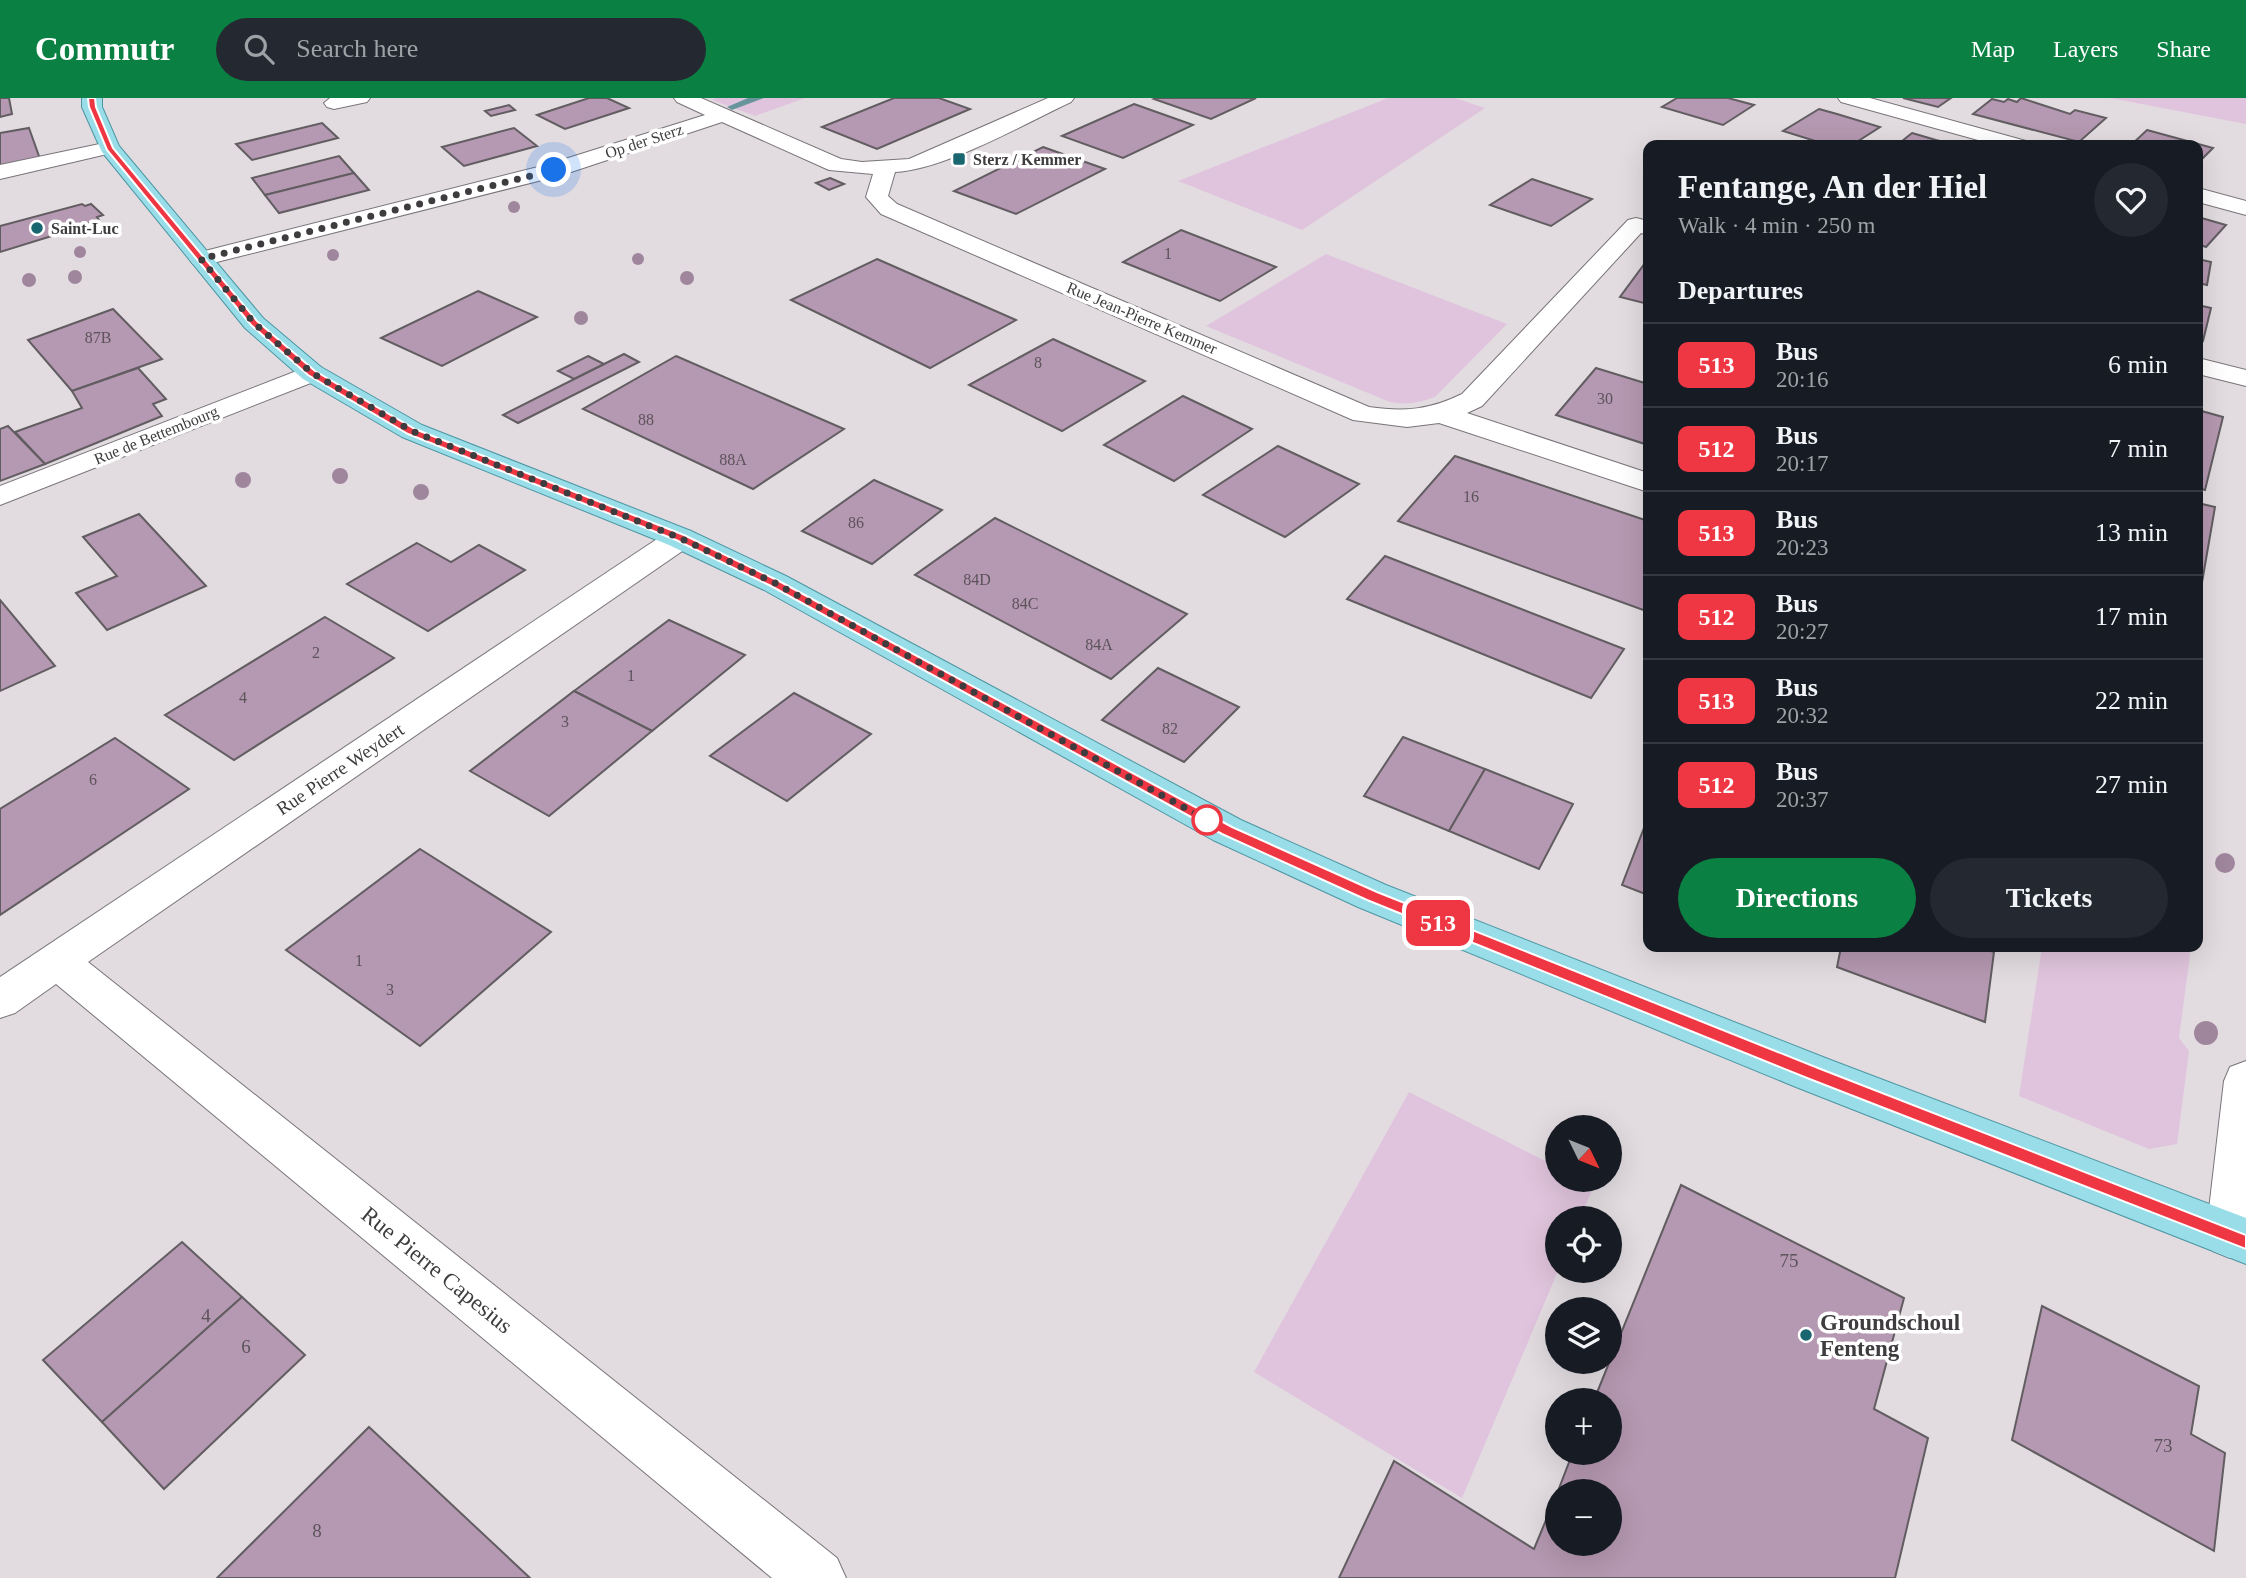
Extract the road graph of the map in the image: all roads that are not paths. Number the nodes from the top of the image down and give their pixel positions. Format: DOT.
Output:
graph roads {
  1 [pos="92,98"];
  2 [pos="360,98"];
  3 [pos="684,98"];
  4 [pos="1064,98"];
  5 [pos="1848,98"];
  6 [pos="334,103"];
  7 [pos="721,116"];
  8 [pos="2001,140"];
  9 [pos="109,148"];
  10 [pos="885,168"];
  11 [pos="0,172"];
  12 [pos="2203,196"];
  13 [pos="2246,208"];
  14 [pos="1642,226"];
  15 [pos="201,259"];
  16 [pos="2203,367"];
  17 [pos="312,373"];
  18 [pos="2246,378"];
  19 [pos="1444,415"];
  20 [pos="1643,481"];
  21 [pos="0,496"];
  22 [pos="680,538"];
  23 [pos="57,961"];
  24 [pos="0,1000"];
  25 [pos="2246,1081"];
  26 [pos="2238,1238"];
  27 [pos="817,1578"];
  1 -- 9 [label="main road"];
  2 -- 6 [label="street"];
  3 -- 7 [label="street, Op der Sterz"];
  4 -- 10 [label="street, Op der Sterz"];
  5 -- 8 [label="street"];
  7 -- 10 [label="street, Op der Sterz"];
  7 -- 15 [label="street, Op der Sterz"];
  9 -- 11 [label="street"];
  9 -- 15 [label="main road"];
  10 -- 19 [label="street, Rue Jean-Pierre Kemmer"];
  12 -- 13 [label="street"];
  14 -- 19 [label="street, Rue Jean-Pierre Kemmer"];
  15 -- 17 [label="main road"];
  16 -- 18 [label="street"];
  17 -- 21 [label="street, Rue de Bettembourg"];
  17 -- 22 [label="main road"];
  19 -- 20 [label="street, Rue Jean-Pierre Kemmer"];
  22 -- 23 [label="street, Rue Pierre Weydert"];
  22 -- 26 [label="main road"];
  23 -- 24 [label="street, Rue Pierre Weydert"];
  23 -- 27 [label="street, Rue Pierre Capesius"];
  25 -- 26 [label="street"];
}
